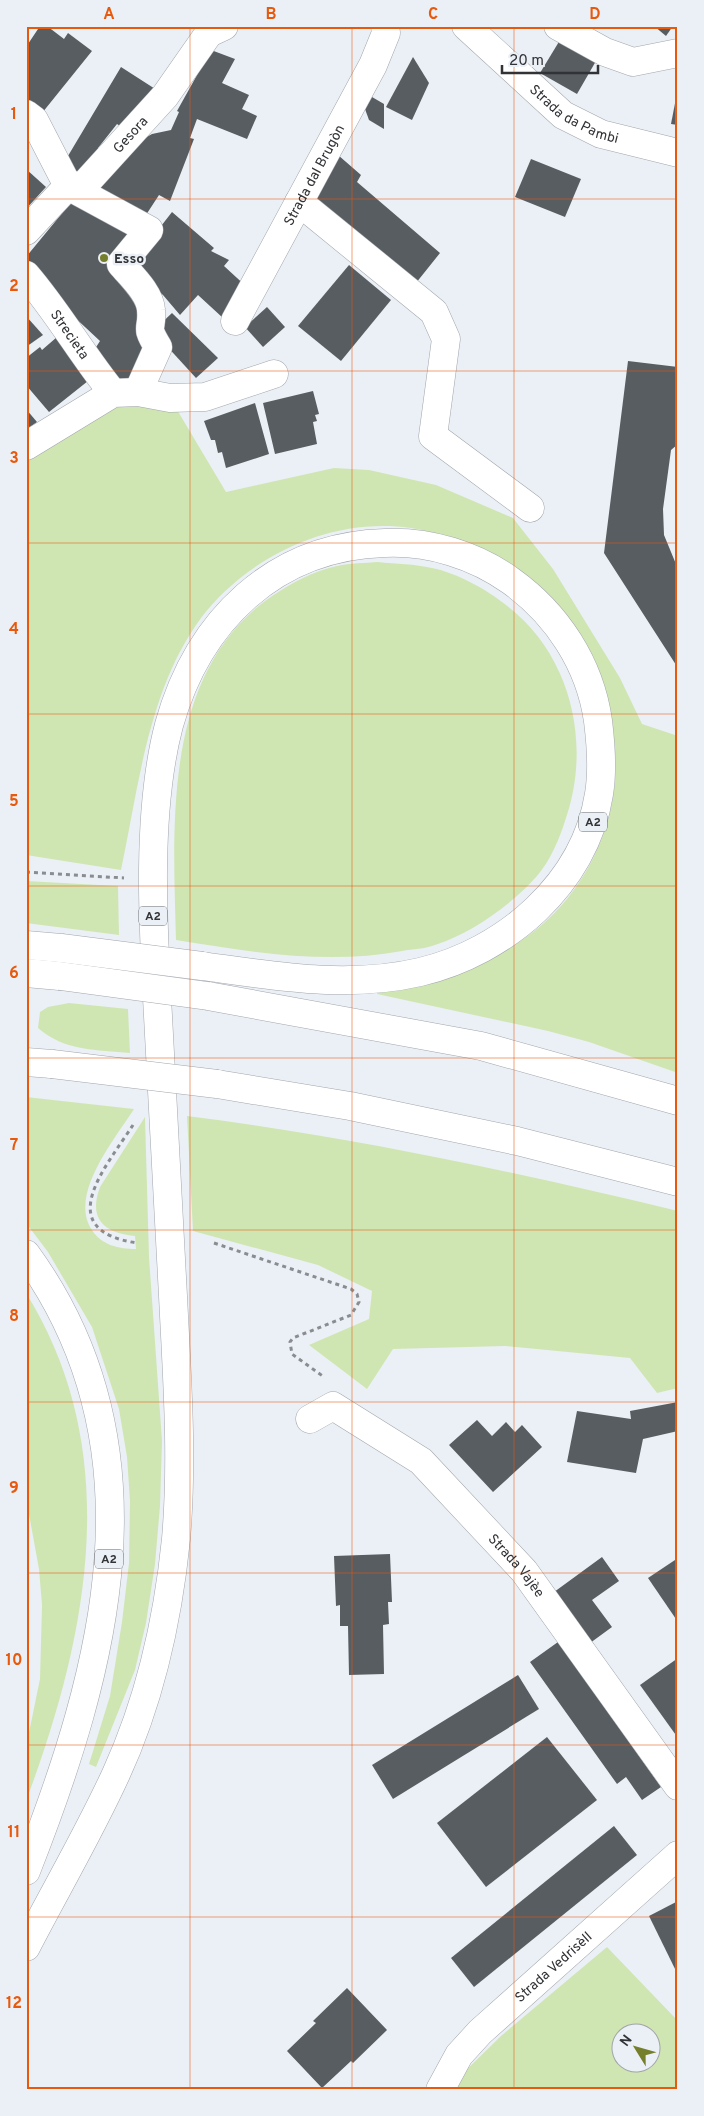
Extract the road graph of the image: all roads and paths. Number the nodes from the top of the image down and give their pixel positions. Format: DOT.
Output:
graph roads {
  1 [pos="224,26"];
  2 [pos="385,26"];
  3 [pos="466,26"];
  4 [pos="558,26"];
  5 [pos="678,52"];
  6 [pos="26,114"];
  7 [pos="678,153"];
  8 [pos="68,186"];
  9 [pos="299,202"];
  10 [pos="26,231"];
  11 [pos="26,275"];
  12 [pos="235,321"];
  13 [pos="274,374"];
  14 [pos="125,392"];
  15 [pos="26,446"];
  16 [pos="530,508"];
  17 [pos="26,872"];
  18 [pos="125,887"];
  19 [pos="26,945"];
  20 [pos="38,975"];
  21 [pos="35,1062"];
  22 [pos="678,1101"];
  23 [pos="135,1123"];
  24 [pos="678,1182"];
  25 [pos="136,1243"];
  26 [pos="214,1243"];
  27 [pos="26,1254"];
  28 [pos="333,1406"];
  29 [pos="310,1419"];
  30 [pos="678,1786"];
  31 [pos="678,1855"];
  32 [pos="26,1871"];
  33 [pos="26,1947"];
  34 [pos="440,2090"];
  1 -- 8 [label="main road, Gesora"];
  2 -- 9 [label="main road, Strada dal Brugòn"];
  3 -- 7 [label="main road, Strada da Pambi"];
  4 -- 5 [label="main road"];
  6 -- 8 [label="main road"];
  8 -- 10 [label="main road, Gesora"];
  8 -- 14 [label="main road"];
  9 -- 12 [label="main road, Strada dal Brugòn"];
  9 -- 16 [label="main road"];
  11 -- 14 [label="main road, Strecieta"];
  13 -- 14 [label="main road"];
  14 -- 15 [label="main road"];
  17 -- 18 [label="path"];
  19 -- 33 [label="main road, A2, bridge"];
  20 -- 22 [label="main road, bridge"];
  21 -- 24 [label="main road, bridge"];
  23 -- 25 [label="path"];
  26 -- 28 [label="path"];
  27 -- 32 [label="main road, A2"];
  28 -- 29 [label="main road"];
  28 -- 30 [label="main road, Strada Vajèe"];
  31 -- 34 [label="main road, Strada Vedrisèll"];
}
